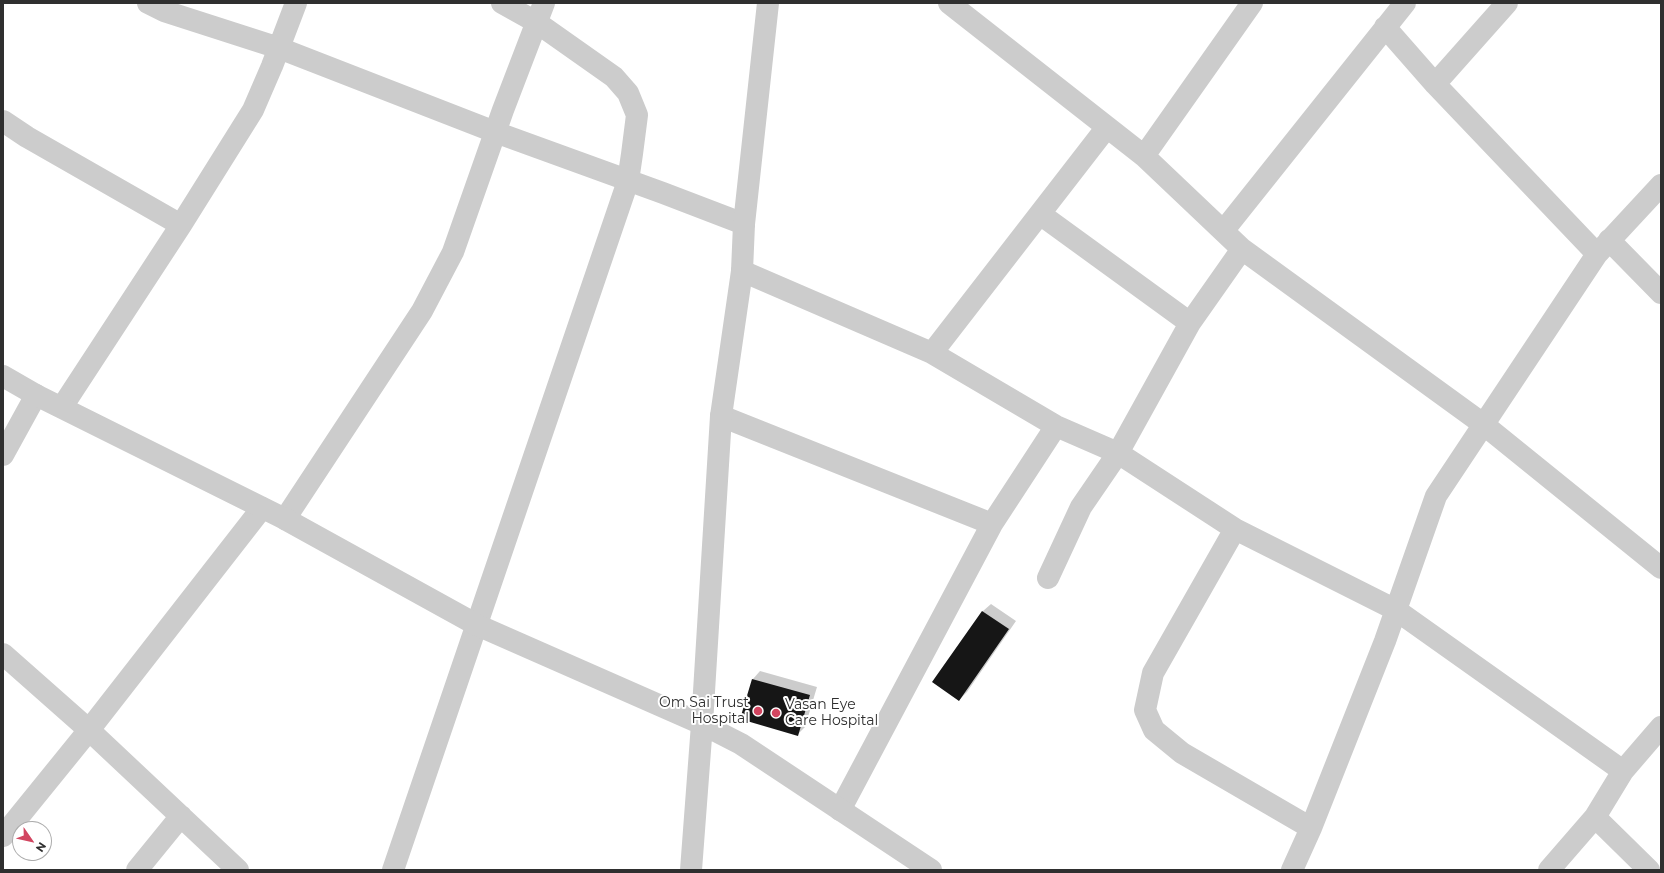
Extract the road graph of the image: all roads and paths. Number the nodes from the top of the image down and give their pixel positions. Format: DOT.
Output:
graph roads {
  1 [pos="148,3"];
  2 [pos="296,3"];
  3 [pos="502,3"];
  4 [pos="768,3"];
  5 [pos="949,3"];
  6 [pos="1252,3"];
  7 [pos="1405,3"];
  8 [pos="1507,3"];
  9 [pos="540,13"];
  10 [pos="1385,26"];
  11 [pos="279,48"];
  12 [pos="1435,84"];
  13 [pos="3,121"];
  14 [pos="1107,127"];
  15 [pos="495,132"];
  16 [pos="1144,156"];
  17 [pos="628,181"];
  18 [pos="1661,185"];
  19 [pos="1040,214"];
  20 [pos="744,224"];
  21 [pos="181,225"];
  22 [pos="1224,230"];
  23 [pos="1603,247"];
  24 [pos="1242,249"];
  25 [pos="742,271"];
  26 [pos="1661,293"];
  27 [pos="1190,323"];
  28 [pos="932,353"];
  29 [pos="3,376"];
  30 [pos="36,395"];
  31 [pos="62,406"];
  32 [pos="721,416"];
  33 [pos="1483,424"];
  34 [pos="1056,426"];
  35 [pos="1118,453"];
  36 [pos="3,455"];
  37 [pos="262,508"];
  38 [pos="285,519"];
  39 [pos="992,524"];
  40 [pos="1235,529"];
  41 [pos="1661,568"];
  42 [pos="1048,578"];
  43 [pos="1396,610"];
  44 [pos="477,625"];
  45 [pos="3,654"];
  46 [pos="702,724"];
  47 [pos="1661,727"];
  48 [pos="88,730"];
  49 [pos="1623,771"];
  50 [pos="840,810"];
  51 [pos="181,816"];
  52 [pos="1595,817"];
  53 [pos="1311,828"];
  54 [pos="3,836"];
  55 [pos="137,870"];
  56 [pos="238,870"];
  57 [pos="393,870"];
  58 [pos="691,870"];
  59 [pos="931,870"];
  60 [pos="1292,870"];
  61 [pos="1549,870"];
  62 [pos="1649,870"];
  1 -- 11 [label="street"];
  2 -- 11 [label="street"];
  3 -- 9 [label="street"];
  4 -- 20 [label="street"];
  5 -- 14 [label="street"];
  6 -- 16 [label="street"];
  7 -- 10 [label="street"];
  8 -- 12 [label="street"];
  9 -- 15 [label="street"];
  9 -- 17 [label="street"];
  10 -- 12 [label="street"];
  10 -- 22 [label="street"];
  11 -- 15 [label="street"];
  11 -- 21 [label="street"];
  12 -- 23 [label="street"];
  13 -- 21 [label="street"];
  14 -- 16 [label="street"];
  14 -- 19 [label="street"];
  15 -- 17 [label="street"];
  15 -- 38 [label="street"];
  16 -- 22 [label="street"];
  17 -- 20 [label="street"];
  17 -- 44 [label="street"];
  18 -- 23 [label="street"];
  19 -- 27 [label="street"];
  19 -- 28 [label="street"];
  20 -- 25 [label="street"];
  21 -- 31 [label="street"];
  22 -- 24 [label="street"];
  23 -- 26 [label="street"];
  23 -- 33 [label="street"];
  24 -- 27 [label="street"];
  24 -- 33 [label="street"];
  25 -- 28 [label="street"];
  25 -- 32 [label="street"];
  27 -- 35 [label="street"];
  28 -- 34 [label="street"];
  29 -- 30 [label="street"];
  30 -- 31 [label="street"];
  30 -- 36 [label="street"];
  31 -- 37 [label="street"];
  32 -- 39 [label="street"];
  32 -- 46 [label="street"];
  33 -- 41 [label="street"];
  33 -- 43 [label="street"];
  34 -- 35 [label="street"];
  34 -- 39 [label="street"];
  35 -- 40 [label="street"];
  35 -- 42 [label="street"];
  37 -- 38 [label="street"];
  37 -- 48 [label="street"];
  38 -- 44 [label="street"];
  39 -- 50 [label="street"];
  40 -- 43 [label="street"];
  40 -- 53 [label="street"];
  43 -- 49 [label="street"];
  43 -- 53 [label="street"];
  44 -- 46 [label="street"];
  44 -- 57 [label="street"];
  45 -- 48 [label="street"];
  46 -- 50 [label="street"];
  46 -- 58 [label="street"];
  47 -- 49 [label="street"];
  48 -- 51 [label="street"];
  48 -- 54 [label="street"];
  49 -- 52 [label="street"];
  50 -- 59 [label="street"];
  51 -- 55 [label="street"];
  51 -- 56 [label="street"];
  52 -- 61 [label="street"];
  52 -- 62 [label="street"];
  53 -- 60 [label="street"];
}
